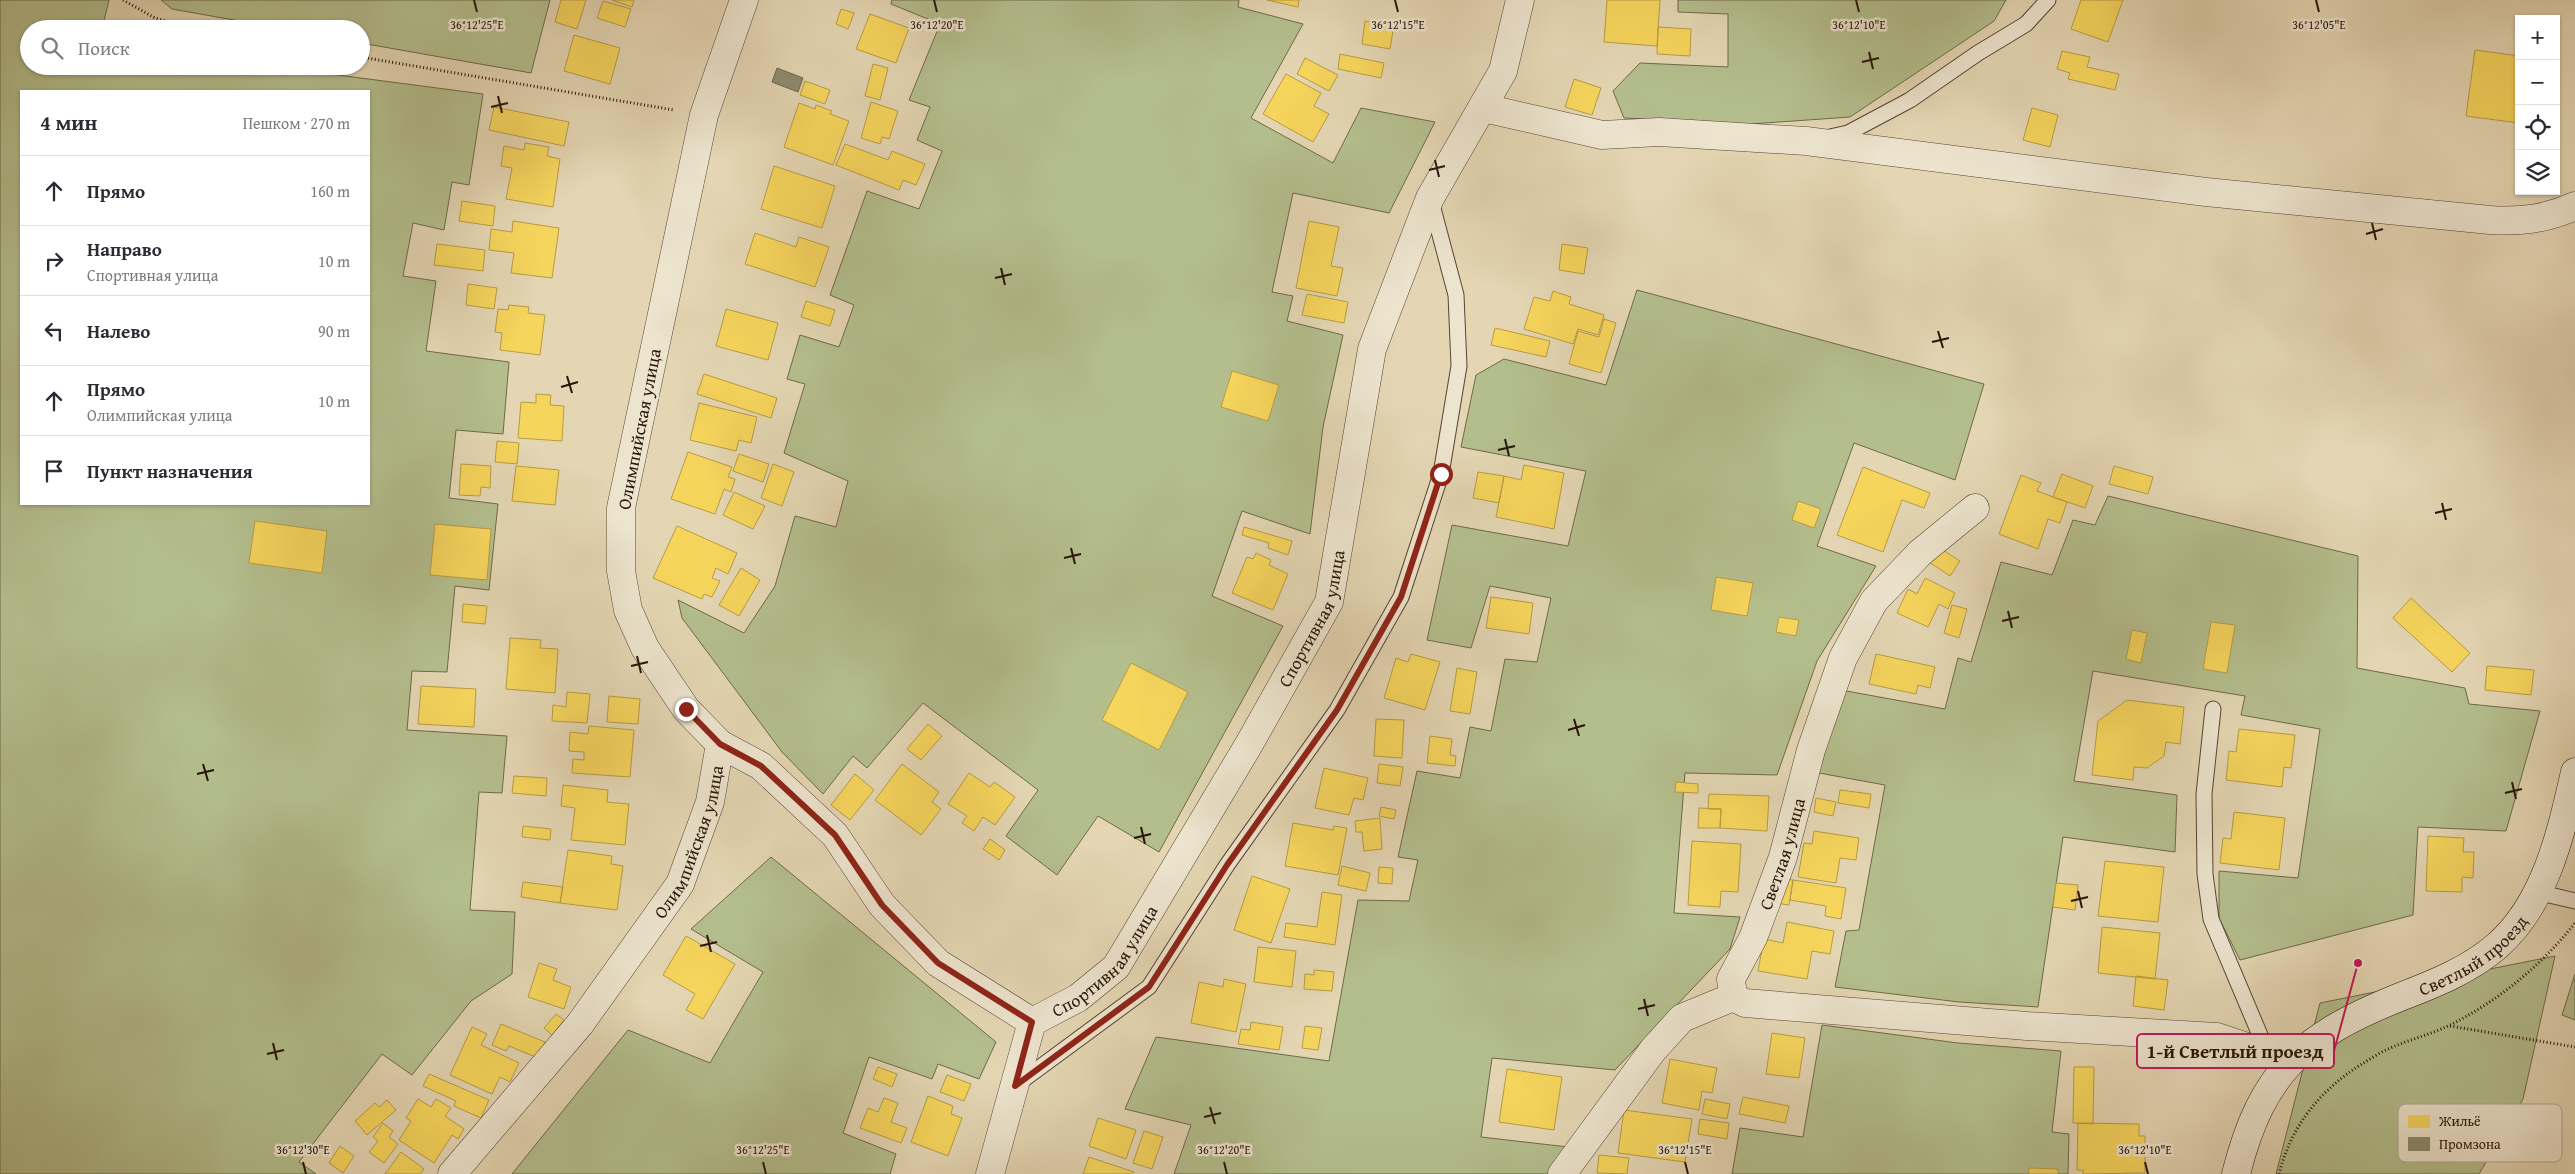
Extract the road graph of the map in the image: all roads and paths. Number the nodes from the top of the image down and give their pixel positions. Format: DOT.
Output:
graph roads {
  1 [pos="123,0"];
  2 [pos="744,0"];
  3 [pos="1520,0"];
  4 [pos="2048,0"];
  5 [pos="162,20"];
  6 [pos="370,59"];
  7 [pos="1484,108"];
  8 [pos="704,115"];
  9 [pos="1806,141"];
  10 [pos="1430,198"];
  11 [pos="2575,206"];
  12 [pos="1975,508"];
  13 [pos="2214,708"];
  14 [pos="720,744"];
  15 [pos="2575,772"];
  16 [pos="2537,892"];
  17 [pos="2575,900"];
  18 [pos="2575,923"];
  19 [pos="1732,997"];
  20 [pos="1032,1022"];
  21 [pos="2448,1026"];
  22 [pos="2575,1047"];
  23 [pos="2277,1059"];
  24 [pos="1015,1086"];
  25 [pos="452,1174"];
  26 [pos="990,1174"];
  27 [pos="1562,1174"];
  28 [pos="2236,1174"];
  29 [pos="2279,1174"];
  1 -- 5 [label="path"];
  2 -- 8 [label="street, Олимпийская улица"];
  3 -- 7 [label="street, Спортивная улица"];
  4 -- 9 [label="lane"];
  6 -- 8 [label="path"];
  7 -- 9 [label="street"];
  7 -- 10 [label="street, Спортивная улица"];
  8 -- 14 [label="street, Олимпийская улица"];
  9 -- 11 [label="street"];
  10 -- 20 [label="street, Спортивная улица"];
  10 -- 24 [label="lane"];
  12 -- 19 [label="street, Светлая улица"];
  13 -- 23 [label="lane"];
  14 -- 20 [label="street"];
  14 -- 25 [label="street, Олимпийская улица"];
  15 -- 16 [label="street, Светлый проезд"];
  16 -- 17 [label="lane"];
  16 -- 23 [label="street, Светлый проезд"];
  18 -- 21 [label="path"];
  19 -- 23 [label="street"];
  19 -- 27 [label="street"];
  20 -- 24 [label="street, Спортивная улица"];
  21 -- 22 [label="path"];
  21 -- 29 [label="path"];
  23 -- 28 [label="street, Светлый проезд"];
  24 -- 26 [label="street, Спортивная улица"];
}
